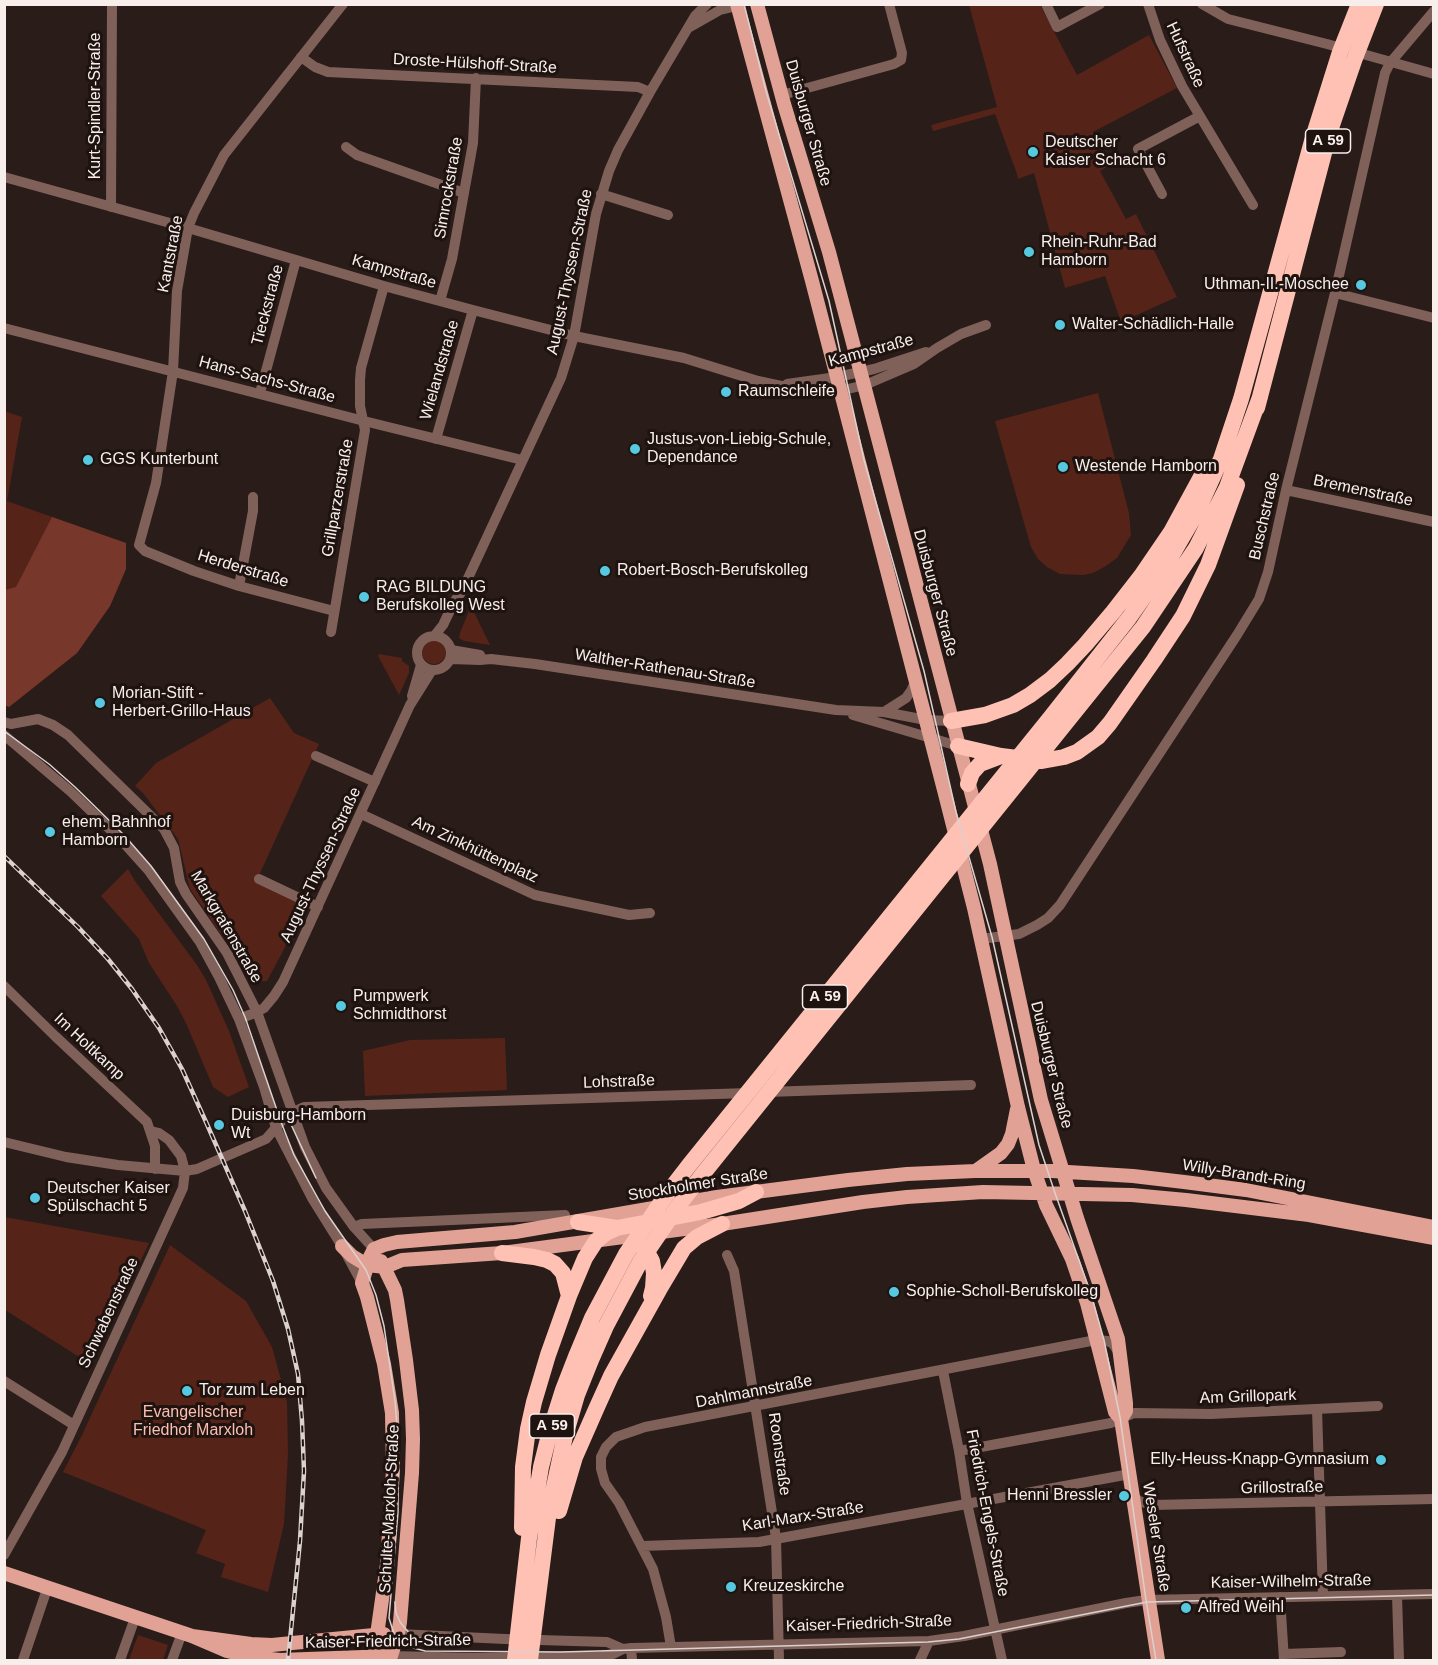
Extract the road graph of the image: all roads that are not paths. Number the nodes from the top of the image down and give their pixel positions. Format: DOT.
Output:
graph roads {
  1 [pos="112,4"];
  2 [pos="343,4"];
  3 [pos="707,4"];
  4 [pos="757,4"];
  5 [pos="889,4"];
  6 [pos="1046,4"];
  7 [pos="1148,4"];
  8 [pos="1202,4"];
  9 [pos="1359,4"];
  10 [pos="1376,4"];
  11 [pos="738,5"];
  12 [pos="1099,5"];
  13 [pos="1434,11"];
  14 [pos="687,29"];
  15 [pos="301,57"];
  16 [pos="1390,63"];
  17 [pos="1434,74"];
  18 [pos="476,78"];
  19 [pos="650,92"];
  20 [pos="782,95"];
  21 [pos="1200,116"];
  22 [pos="346,147"];
  23 [pos="4,177"];
  24 [pos="464,193"];
  25 [pos="601,194"];
  26 [pos="1162,194"];
  27 [pos="1253,205"];
  28 [pos="111,207"];
  29 [pos="668,215"];
  30 [pos="189,228"];
  31 [pos="296,260"];
  32 [pos="384,286"];
  33 [pos="1335,293"];
  34 [pos="440,301"];
  35 [pos="473,310"];
  36 [pos="1434,318"];
  37 [pos="986,325"];
  38 [pos="4,328"];
  39 [pos="574,336"];
  40 [pos="173,371"];
  41 [pos="863,379"];
  42 [pos="838,384"];
  43 [pos="260,393"];
  44 [pos="1260,398"];
  45 [pos="1241,399"];
  46 [pos="364,421"];
  47 [pos="436,439"];
  48 [pos="522,460"];
  49 [pos="1286,490"];
  50 [pos="253,496"];
  51 [pos="1434,522"];
  52 [pos="145,551"];
  53 [pos="239,586"];
  54 [pos="462,591"];
  55 [pos="334,611"];
  56 [pos="332,632"];
  57 [pos="435,635"];
  58 [pos="449,650"];
  59 [pos="421,665"];
  60 [pos="432,670"];
  61 [pos="916,680"];
  62 [pos="410,705"];
  63 [pos="836,710"];
  64 [pos="884,712"];
  65 [pos="926,720"];
  66 [pos="951,721"];
  67 [pos="4,722"];
  68 [pos="1056,724"];
  69 [pos="4,735"];
  70 [pos="930,738"];
  71 [pos="958,746"];
  72 [pos="316,756"];
  73 [pos="1001,756"];
  74 [pos="375,782"];
  75 [pos="968,784"];
  76 [pos="361,814"];
  77 [pos="259,879"];
  78 [pos="318,907"];
  79 [pos="650,913"];
  80 [pos="1006,935"];
  81 [pos="981,939"];
  82 [pos="4,986"];
  83 [pos="257,1012"];
  84 [pos="238,1019"];
  85 [pos="971,1085"];
  86 [pos="1018,1107"];
  87 [pos="292,1112"];
  88 [pos="276,1128"];
  89 [pos="151,1131"];
  90 [pos="4,1142"];
  91 [pos="155,1169"];
  92 [pos="185,1171"];
  93 [pos="975,1171"];
  94 [pos="1041,1171"];
  95 [pos="1062,1172"];
  96 [pos="756,1192"];
  97 [pos="1055,1193"];
  98 [pos="572,1219"];
  99 [pos="722,1224"];
  100 [pos="354,1227"];
  101 [pos="1434,1227"];
  102 [pos="624,1232"];
  103 [pos="1434,1238"];
  104 [pos="596,1241"];
  105 [pos="342,1246"];
  106 [pos="374,1250"];
  107 [pos="502,1253"];
  108 [pos="727,1254"];
  109 [pos="368,1266"];
  110 [pos="385,1267"];
  111 [pos="362,1283"];
  112 [pos="569,1296"];
  113 [pos="646,1314"];
  114 [pos="1116,1331"];
  115 [pos="1095,1334"];
  116 [pos="1119,1353"];
  117 [pos="943,1371"];
  118 [pos="4,1381"];
  119 [pos="757,1406"];
  120 [pos="1378,1406"];
  121 [pos="1317,1409"];
  122 [pos="1121,1419"];
  123 [pos="74,1425"];
  124 [pos="959,1451"];
  125 [pos="1130,1474"];
  126 [pos="1134,1497"];
  127 [pos="1434,1499"];
  128 [pos="1319,1502"];
  129 [pos="967,1503"];
  130 [pos="776,1538"];
  131 [pos="642,1546"];
  132 [pos="4,1555"];
  133 [pos="4,1573"];
  134 [pos="532,1580"];
  135 [pos="47,1589"];
  136 [pos="1434,1594"];
  137 [pos="1397,1595"];
  138 [pos="1323,1596"];
  139 [pos="1280,1597"];
  140 [pos="1149,1600"];
  141 [pos="529,1605"];
  142 [pos="135,1618"];
  143 [pos="996,1630"];
  144 [pos="398,1634"];
  145 [pos="187,1635"];
  146 [pos="378,1635"];
  147 [pos="929,1641"];
  148 [pos="778,1644"];
  149 [pos="671,1647"];
  150 [pos="627,1649"];
  151 [pos="1341,1652"];
  152 [pos="1284,1657"];
  153 [pos="374,1658"];
  154 [pos="391,1658"];
  155 [pos="506,1659"];
  156 [pos="539,1659"];
  157 [pos="23,1660"];
  158 [pos="120,1660"];
  159 [pos="172,1660"];
  160 [pos="632,1660"];
  161 [pos="779,1660"];
  162 [pos="920,1660"];
  163 [pos="1002,1660"];
  164 [pos="1158,1660"];
  165 [pos="1399,1660"];
  1 -- 28 [label="street, Kurt-Spindler-Straße"];
  2 -- 15 [label="street, Kantstraße"];
  3 -- 14 [label="street, August-Thyssen-Straße"];
  4 -- 20 [label="main road, Duisburger Straße"];
  5 -- 20 [label="street"];
  6 -- 12 [label="street"];
  7 -- 21 [label="street, Hufstraße"];
  8 -- 16 [label="street"];
  9 -- 45 [label="highway, A 59"];
  10 -- 44 [label="highway, A 59"];
  11 -- 14 [label="street, August-Thyssen-Straße"];
  11 -- 42 [label="main road"];
  13 -- 16 [label="street, Buschstraße"];
  14 -- 19 [label="street, August-Thyssen-Straße"];
  15 -- 18 [label="street, Droste-Hülshoff-Straße"];
  15 -- 30 [label="street, Kantstraße"];
  16 -- 17 [label="street"];
  16 -- 33 [label="street, Buschstraße"];
  18 -- 19 [label="street, Droste-Hülshoff-Straße"];
  18 -- 24 [label="street, Simrockstraße"];
  19 -- 25 [label="street, August-Thyssen-Straße"];
  20 -- 41 [label="main road, Duisburger Straße"];
  21 -- 26 [label="street"];
  21 -- 27 [label="street, Hufstraße"];
  22 -- 24 [label="street"];
  23 -- 28 [label="street, Kampstraße"];
  24 -- 34 [label="street, Simrockstraße"];
  25 -- 29 [label="street"];
  25 -- 39 [label="street, August-Thyssen-Straße"];
  28 -- 30 [label="street, Kampstraße"];
  30 -- 31 [label="street, Kampstraße"];
  30 -- 40 [label="street, Kantstraße"];
  31 -- 32 [label="street, Kampstraße"];
  31 -- 43 [label="street, Tieckstraße"];
  32 -- 34 [label="street, Kampstraße"];
  32 -- 46 [label="street, Grillparzerstraße"];
  33 -- 36 [label="street"];
  33 -- 49 [label="street, Buschstraße"];
  34 -- 35 [label="street, Kampstraße"];
  35 -- 39 [label="street, Kampstraße"];
  35 -- 47 [label="street, Wielandstraße"];
  37 -- 41 [label="street, Kampstraße"];
  38 -- 40 [label="street, Hans-Sachs-Straße"];
  39 -- 42 [label="street, Kampstraße"];
  39 -- 48 [label="street, August-Thyssen-Straße"];
  40 -- 43 [label="street, Hans-Sachs-Straße"];
  40 -- 52 [label="street, Kantstraße"];
  41 -- 42 [label="street, Kampstraße"];
  41 -- 66 [label="main road, Duisburger Straße"];
  42 -- 61 [label="main road"];
  43 -- 46 [label="street, Hans-Sachs-Straße"];
  44 -- 68 [label="highway, A 59"];
  44 -- 73 [label="highway"];
  45 -- 66 [label="highway"];
  45 -- 68 [label="highway, A 59"];
  46 -- 47 [label="street, Hans-Sachs-Straße"];
  46 -- 55 [label="street, Grillparzerstraße"];
  47 -- 48 [label="street, Hans-Sachs-Straße"];
  48 -- 54 [label="street, August-Thyssen-Straße"];
  49 -- 51 [label="street, Bremenstraße"];
  49 -- 80 [label="street, Buschstraße"];
  50 -- 53 [label="street"];
  52 -- 53 [label="street, Herderstraße"];
  53 -- 55 [label="street, Herderstraße"];
  54 -- 57 [label="street, August-Thyssen-Straße"];
  54 -- 58 [label="street, August-Thyssen-Straße"];
  55 -- 56 [label="street, Grillparzerstraße"];
  57 -- 58 [label="street"];
  57 -- 59 [label="street"];
  58 -- 60 [label="street"];
  58 -- 63 [label="street, Walther-Rathenau-Straße"];
  59 -- 60 [label="street"];
  59 -- 62 [label="street, August-Thyssen-Straße"];
  60 -- 62 [label="street, August-Thyssen-Straße"];
  61 -- 64 [label="street"];
  61 -- 65 [label="main road"];
  62 -- 74 [label="street, August-Thyssen-Straße"];
  63 -- 64 [label="street, Walther-Rathenau-Straße"];
  63 -- 70 [label="street, Walther-Rathenau-Straße"];
  64 -- 65 [label="street, Walther-Rathenau-Straße"];
  65 -- 66 [label="street, Walther-Rathenau-Straße"];
  65 -- 70 [label="main road"];
  66 -- 71 [label="main road, Duisburger Straße"];
  67 -- 83 [label="street, Markgrafenstraße"];
  68 -- 134 [label="highway, A 59"];
  69 -- 84 [label="street, Markgrafenstraße"];
  70 -- 71 [label="street, Walther-Rathenau-Straße"];
  70 -- 81 [label="main road"];
  71 -- 73 [label="highway"];
  71 -- 75 [label="main road, Duisburger Straße"];
  72 -- 74 [label="street"];
  73 -- 75 [label="highway"];
  74 -- 76 [label="street, August-Thyssen-Straße"];
  75 -- 80 [label="main road, Duisburger Straße"];
  76 -- 78 [label="street, August-Thyssen-Straße"];
  76 -- 79 [label="street, Am Zinkhüttenplatz"];
  77 -- 78 [label="street"];
  78 -- 83 [label="street, August-Thyssen-Straße"];
  80 -- 81 [label="street, Buschstraße"];
  80 -- 95 [label="main road, Duisburger Straße"];
  81 -- 86 [label="main road"];
  82 -- 89 [label="street, Im Holtkamp"];
  83 -- 84 [label="street, August-Thyssen-Straße"];
  83 -- 87 [label="street, Markgrafenstraße"];
  84 -- 88 [label="street, Markgrafenstraße"];
  85 -- 87 [label="street, Lohstraße"];
  86 -- 93 [label="main road"];
  86 -- 94 [label="main road"];
  87 -- 88 [label="street"];
  87 -- 100 [label="street, Markgrafenstraße"];
  88 -- 92 [label="street"];
  88 -- 105 [label="street, Markgrafenstraße"];
  89 -- 91 [label="street"];
  89 -- 92 [label="street, Im Holtkamp"];
  90 -- 91 [label="street"];
  91 -- 92 [label="street"];
  92 -- 123 [label="street, Schwabenstraße"];
  93 -- 94 [label="main road, Stockholmer Straße"];
  93 -- 96 [label="main road, Stockholmer Straße"];
  94 -- 95 [label="main road, Willy-Brandt-Ring"];
  94 -- 97 [label="main road"];
  95 -- 97 [label="main road, Duisburger Straße"];
  95 -- 101 [label="main road, Willy-Brandt-Ring"];
  96 -- 98 [label="main road, Stockholmer Straße"];
  96 -- 102 [label="highway"];
  97 -- 99 [label="main road"];
  97 -- 103 [label="main road, Willy-Brandt-Ring"];
  97 -- 114 [label="main road, Weseler Straße"];
  97 -- 115 [label="main road, Weseler Straße"];
  98 -- 100 [label="street, Stockholmer Straße"];
  98 -- 102 [label="highway"];
  98 -- 106 [label="main road, Stockholmer Straße"];
  99 -- 102 [label="main road"];
  99 -- 113 [label="highway"];
  100 -- 106 [label="street, Markgrafenstraße"];
  102 -- 104 [label="highway"];
  102 -- 113 [label="highway"];
  104 -- 107 [label="main road"];
  104 -- 112 [label="highway"];
  105 -- 109 [label="main road"];
  105 -- 111 [label="street, Markgrafenstraße"];
  106 -- 109 [label="main road"];
  106 -- 110 [label="main road, Schulte-Marxloh-Straße"];
  107 -- 110 [label="main road"];
  107 -- 112 [label="highway"];
  108 -- 119 [label="street, Roonstraße"];
  109 -- 110 [label="main road"];
  109 -- 111 [label="main road"];
  110 -- 144 [label="main road, Schulte-Marxloh-Straße"];
  111 -- 146 [label="main road, Schulte-Marxloh-Straße"];
  112 -- 134 [label="highway"];
  113 -- 134 [label="highway"];
  114 -- 115 [label="street"];
  114 -- 116 [label="main road, Weseler Straße"];
  115 -- 116 [label="street"];
  115 -- 117 [label="street, Dahlmannstraße"];
  115 -- 122 [label="main road, Weseler Straße"];
  116 -- 122 [label="main road, Weseler Straße"];
  117 -- 119 [label="street, Dahlmannstraße"];
  117 -- 124 [label="street, Friedrich-Engels-Straße"];
  118 -- 123 [label="street"];
  119 -- 130 [label="street, Roonstraße"];
  119 -- 131 [label="street, Dahlmannstraße"];
  120 -- 121 [label="street, Am Grillopark"];
  121 -- 122 [label="street, Am Grillopark"];
  121 -- 128 [label="street"];
  122 -- 124 [label="street, Am Grillopark"];
  122 -- 125 [label="main road, Weseler Straße"];
  123 -- 132 [label="street, Schwabenstraße"];
  124 -- 129 [label="street, Friedrich-Engels-Straße"];
  125 -- 126 [label="main road, Weseler Straße"];
  125 -- 129 [label="street, Karl-Marx-Straße"];
  126 -- 128 [label="street, Grillostraße"];
  126 -- 140 [label="main road, Weseler Straße"];
  127 -- 128 [label="street, Grillostraße"];
  128 -- 138 [label="street"];
  129 -- 130 [label="street, Karl-Marx-Straße"];
  129 -- 143 [label="street, Friedrich-Engels-Straße"];
  130 -- 131 [label="street, Karl-Marx-Straße"];
  130 -- 148 [label="street, Roonstraße"];
  131 -- 149 [label="street, Dahlmannstraße"];
  133 -- 135 [label="main road, Kaiser-Friedrich-Straße"];
  134 -- 141 [label="highway, A 59"];
  135 -- 142 [label="main road, Kaiser-Friedrich-Straße"];
  135 -- 157 [label="street"];
  136 -- 137 [label="street, Kaiser-Wilhelm-Straße"];
  137 -- 138 [label="street, Kaiser-Wilhelm-Straße"];
  137 -- 165 [label="street"];
  138 -- 139 [label="street, Kaiser-Wilhelm-Straße"];
  139 -- 140 [label="street, Kaiser-Wilhelm-Straße"];
  139 -- 152 [label="street"];
  140 -- 143 [label="street, Kaiser-Friedrich-Straße"];
  140 -- 164 [label="main road, Weseler Straße"];
  141 -- 155 [label="highway, A 59"];
  141 -- 156 [label="highway, A 59"];
  142 -- 145 [label="main road, Kaiser-Friedrich-Straße"];
  142 -- 158 [label="street"];
  143 -- 147 [label="street, Kaiser-Friedrich-Straße"];
  143 -- 163 [label="street, Friedrich-Engels-Straße"];
  144 -- 146 [label="main road, Kaiser-Friedrich-Straße"];
  144 -- 150 [label="street, Kaiser-Friedrich-Straße"];
  144 -- 154 [label="main road, Schulte-Marxloh-Straße"];
  145 -- 146 [label="main road, Kaiser-Friedrich-Straße"];
  145 -- 153 [label="main road, Kaiser-Friedrich-Straße"];
  145 -- 159 [label="street"];
  146 -- 153 [label="main road, Schulte-Marxloh-Straße"];
  147 -- 148 [label="street, Kaiser-Friedrich-Straße"];
  147 -- 162 [label="street"];
  148 -- 149 [label="street, Kaiser-Friedrich-Straße"];
  148 -- 161 [label="street, Roonstraße"];
  149 -- 150 [label="street, Kaiser-Friedrich-Straße"];
  150 -- 156 [label="street, Kaiser-Friedrich-Straße"];
  150 -- 160 [label="street"];
  151 -- 152 [label="street"];
  153 -- 154 [label="main road, Kaiser-Friedrich-Straße"];
  154 -- 155 [label="street, Kaiser-Friedrich-Straße"];
  155 -- 156 [label="street, Kaiser-Friedrich-Straße"];
}
